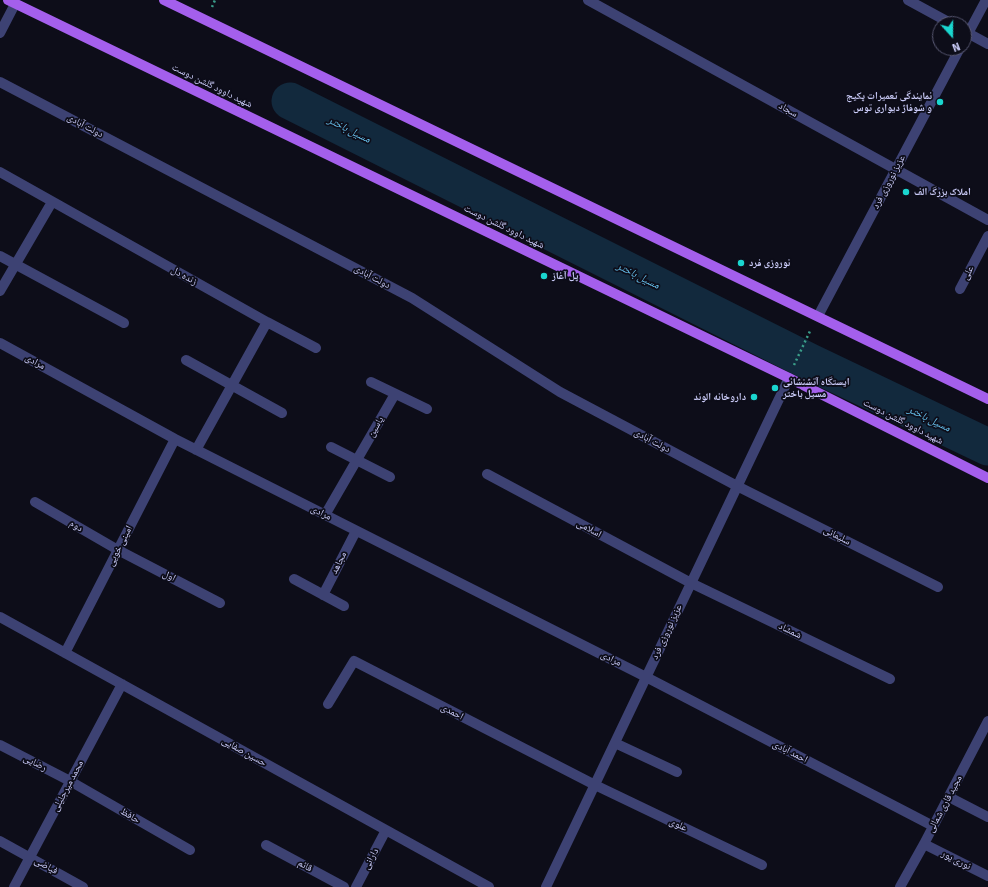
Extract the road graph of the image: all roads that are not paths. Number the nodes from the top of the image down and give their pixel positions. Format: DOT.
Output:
graph roads {
  1 [pos="164,0"];
  2 [pos="588,0"];
  3 [pos="908,0"];
  4 [pos="986,0"];
  5 [pos="10,1"];
  6 [pos="937,16"];
  7 [pos="972,23"];
  8 [pos="0,33"];
  9 [pos="972,38"];
  10 [pos="988,44"];
  11 [pos="956,56"];
  12 [pos="0,82"];
  13 [pos="896,170"];
  14 [pos="0,172"];
  15 [pos="52,202"];
  16 [pos="988,220"];
  17 [pos="988,236"];
  18 [pos="0,256"];
  19 [pos="15,265"];
  20 [pos="960,289"];
  21 [pos="0,291"];
  22 [pos="818,316"];
  23 [pos="267,322"];
  24 [pos="124,323"];
  25 [pos="0,343"];
  26 [pos="316,348"];
  27 [pos="186,360"];
  28 [pos="789,378"];
  29 [pos="371,382"];
  30 [pos="232,386"];
  31 [pos="395,394"];
  32 [pos="988,399"];
  33 [pos="427,409"];
  34 [pos="282,413"];
  35 [pos="175,439"];
  36 [pos="331,447"];
  37 [pos="196,450"];
  38 [pos="357,460"];
  39 [pos="487,474"];
  40 [pos="390,477"];
  41 [pos="988,478"];
  42 [pos="737,486"];
  43 [pos="34,502"];
  44 [pos="325,515"];
  45 [pos="356,531"];
  46 [pos="118,550"];
  47 [pos="294,579"];
  48 [pos="691,583"];
  49 [pos="938,587"];
  50 [pos="323,595"];
  51 [pos="220,603"];
  52 [pos="344,606"];
  53 [pos="0,617"];
  54 [pos="65,653"];
  55 [pos="646,677"];
  56 [pos="890,679"];
  57 [pos="122,684"];
  58 [pos="328,704"];
  59 [pos="988,721"];
  60 [pos="615,743"];
  61 [pos="0,745"];
  62 [pos="677,772"];
  63 [pos="70,781"];
  64 [pos="595,785"];
  65 [pos="949,797"];
  66 [pos="988,817"];
  67 [pos="933,826"];
  68 [pos="386,830"];
  69 [pos="0,841"];
  70 [pos="924,844"];
  71 [pos="266,845"];
  72 [pos="190,850"];
  73 [pos="30,857"];
  74 [pos="762,865"];
  75 [pos="988,876"];
  76 [pos="14,887"];
  77 [pos="83,887"];
  78 [pos="344,887"];
  79 [pos="356,887"];
  80 [pos="488,887"];
  81 [pos="546,887"];
  82 [pos="900,887"];
  1 -- 22 [label="main road"];
  2 -- 13 [label="street, سجاد"];
  3 -- 6 [label="street"];
  4 -- 7 [label="street"];
  5 -- 8 [label="street"];
  5 -- 28 [label="main road, شهید داوود گلشن دوست"];
  9 -- 10 [label="street"];
  11 -- 13 [label="street, عزیز نوروزی فرد"];
  12 -- 42 [label="street, دولت آبادی"];
  13 -- 16 [label="street, سجاد"];
  13 -- 22 [label="street, عزیز نوروزی فرد"];
  14 -- 15 [label="street, زنده دل"];
  15 -- 19 [label="street"];
  15 -- 23 [label="street, زنده دل"];
  17 -- 20 [label="street, علی"];
  18 -- 19 [label="street"];
  19 -- 21 [label="street"];
  19 -- 24 [label="street"];
  22 -- 32 [label="main road"];
  23 -- 26 [label="street, زنده دل"];
  23 -- 30 [label="street"];
  25 -- 35 [label="street, مرادی"];
  27 -- 30 [label="street"];
  28 -- 41 [label="main road, شهید داوود گلشن دوست"];
  28 -- 42 [label="street, عزیز نوروزی فرد"];
  29 -- 31 [label="street"];
  30 -- 34 [label="street"];
  30 -- 37 [label="street"];
  31 -- 33 [label="street"];
  31 -- 38 [label="street, یاسین"];
  35 -- 37 [label="street, مرادی"];
  35 -- 46 [label="street, امینی خویی"];
  36 -- 38 [label="street"];
  37 -- 44 [label="street, مرادی"];
  38 -- 40 [label="street"];
  38 -- 44 [label="street, یاسین"];
  39 -- 48 [label="street, اسلامی"];
  42 -- 48 [label="street, عزیز نوروزی فرد"];
  42 -- 49 [label="street, سلیمانی"];
  43 -- 46 [label="street, دوم"];
  44 -- 45 [label="street, مرادی"];
  45 -- 50 [label="street, مجاهد"];
  45 -- 55 [label="street, مرادی"];
  46 -- 51 [label="street, اول"];
  46 -- 54 [label="street, امینی خویی"];
  47 -- 50 [label="street"];
  48 -- 55 [label="street, عزیز نوروزی فرد"];
  48 -- 56 [label="street, شمشاد"];
  50 -- 52 [label="street"];
  53 -- 54 [label="street, حسین صفایی"];
  54 -- 57 [label="street, حسین صفایی"];
  55 -- 60 [label="street, عزیز نوروزی فرد"];
  55 -- 67 [label="street, احمد آبادی"];
  57 -- 63 [label="street, محمد میرجلیلی"];
  57 -- 68 [label="street, حسین صفایی"];
  58 -- 64 [label="street, احمدی"];
  59 -- 65 [label="street, مجید قاری شمالی"];
  60 -- 62 [label="street"];
  60 -- 64 [label="street, عزیز نوروزی فرد"];
  61 -- 63 [label="street, رضایی"];
  63 -- 72 [label="street, حافظ"];
  63 -- 73 [label="street, محمد میرجلیلی"];
  64 -- 74 [label="street, علوی"];
  64 -- 81 [label="street, عزیز نوروزی فرد"];
  65 -- 66 [label="street"];
  65 -- 67 [label="street, مجید قاری شمالی"];
  67 -- 70 [label="street, مجید قاری شمالی"];
  68 -- 79 [label="street, دارانی"];
  68 -- 80 [label="street, حسین صفایی"];
  69 -- 73 [label="street, فیاضی"];
  70 -- 75 [label="street, نوری پور"];
  70 -- 82 [label="street, مجید قاری شمالی"];
  71 -- 78 [label="street, قائم"];
  73 -- 76 [label="street, محمد میرجلیلی"];
  73 -- 77 [label="street, فیاضی"];
}
